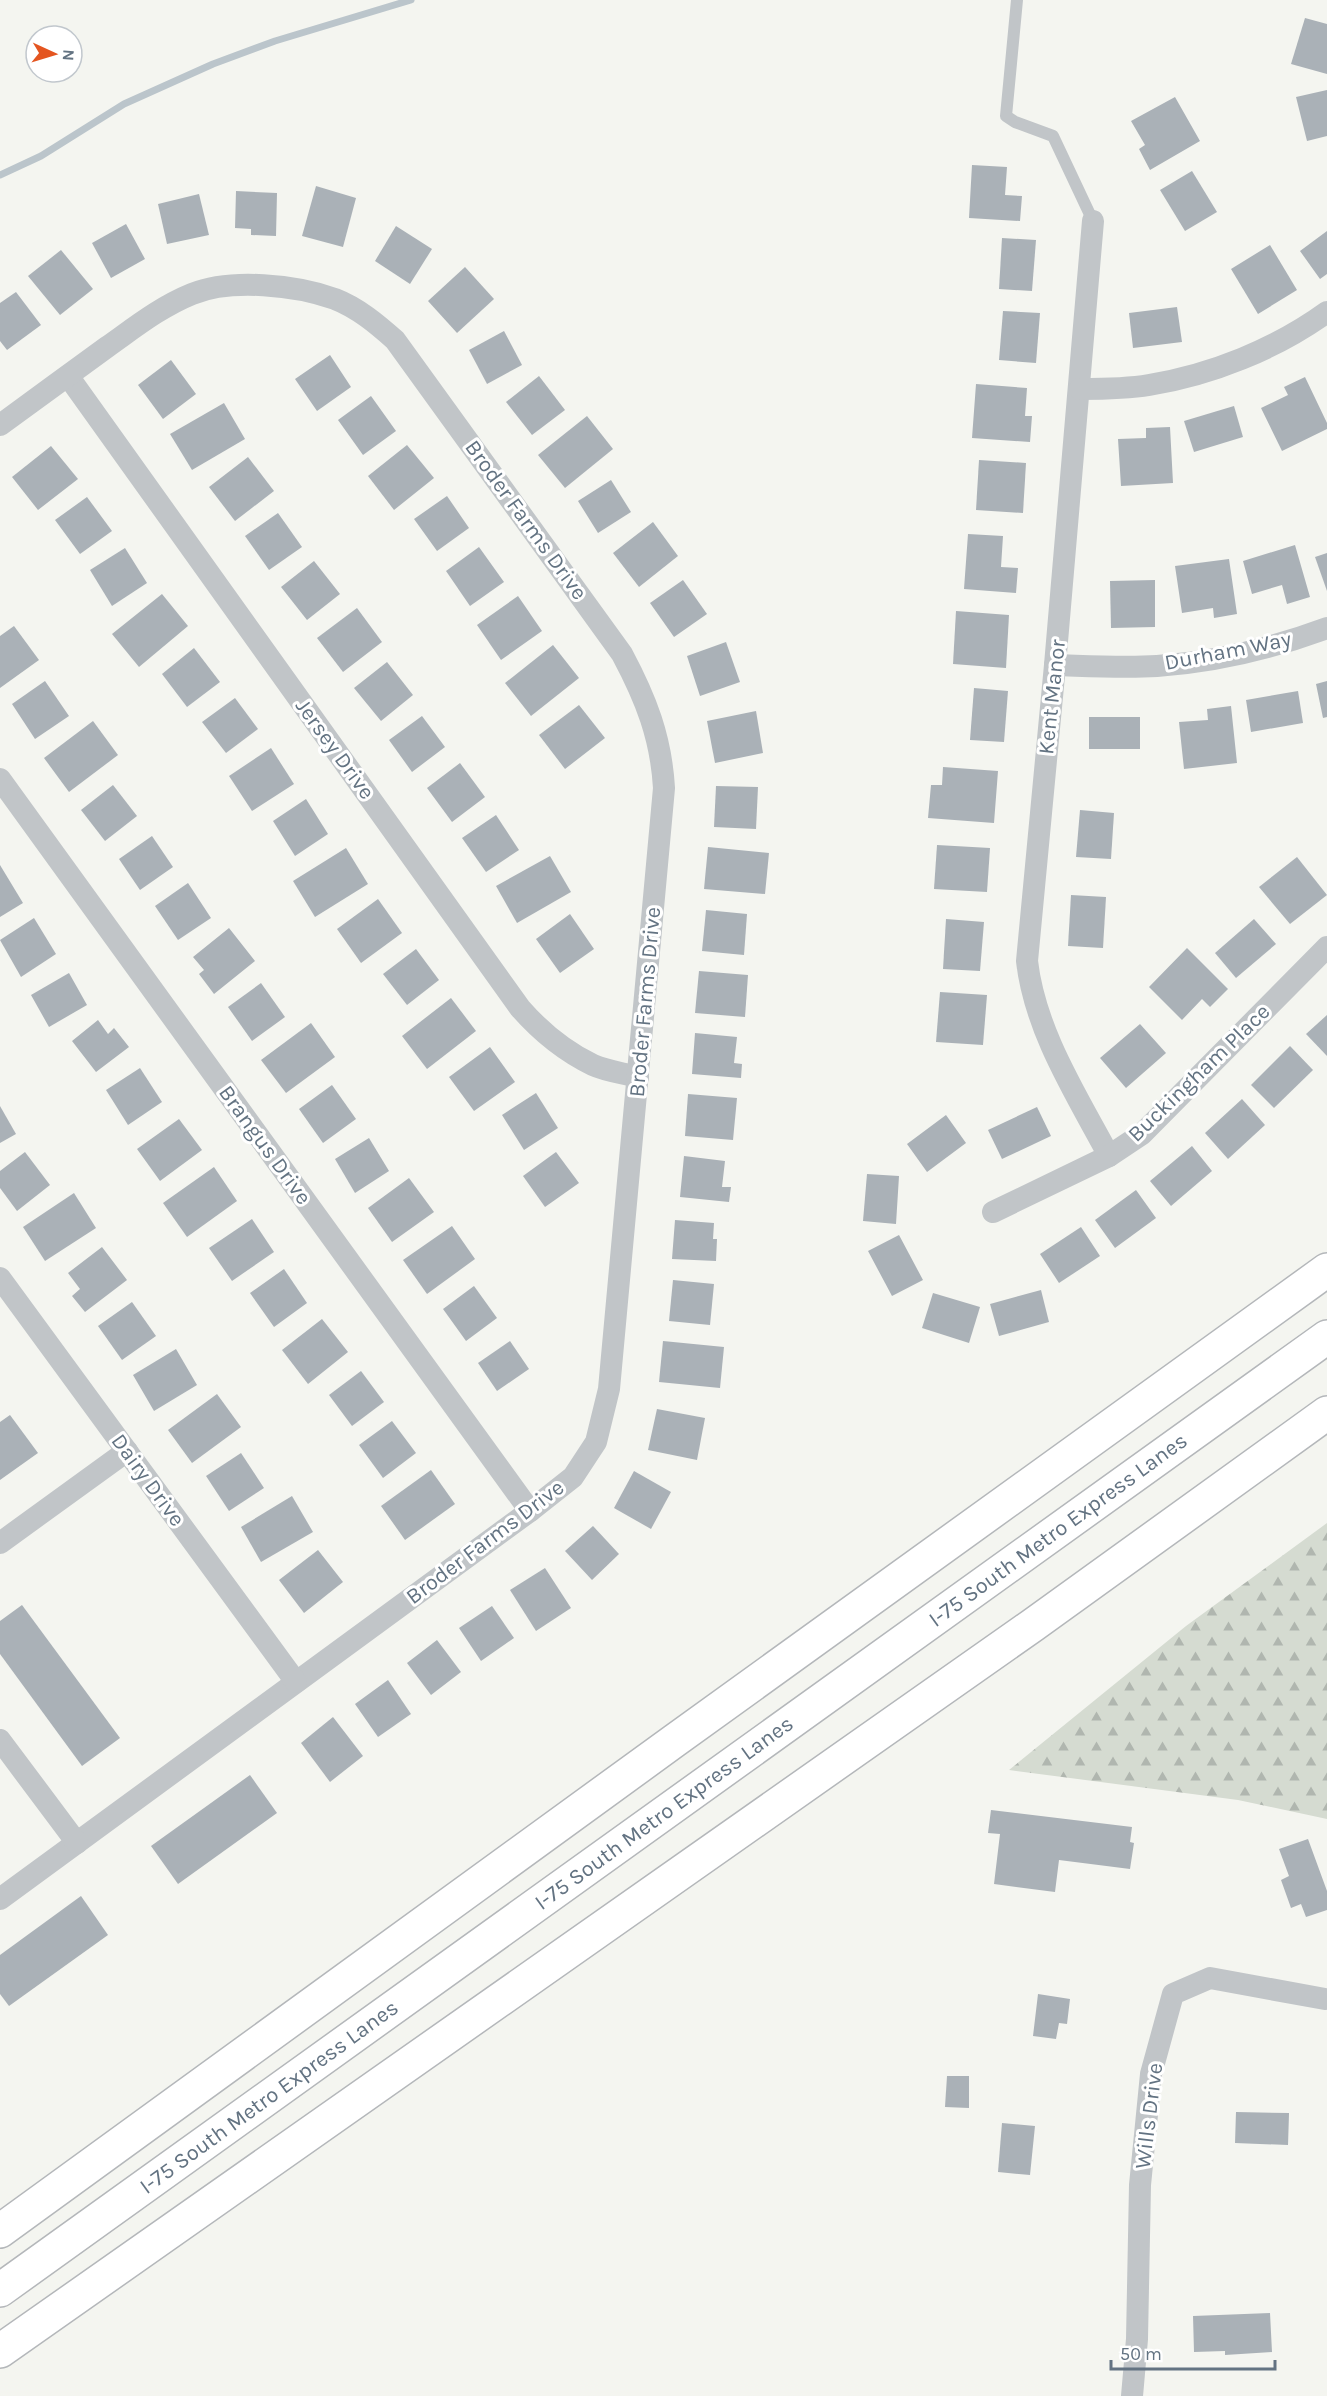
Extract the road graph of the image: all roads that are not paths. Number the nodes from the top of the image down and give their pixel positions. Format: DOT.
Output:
graph roads {
  1 [pos="1017,0"];
  2 [pos="1093,221"];
  3 [pos="1327,312"];
  4 [pos="68,376"];
  5 [pos="1080,389"];
  6 [pos="0,425"];
  7 [pos="1327,628"];
  8 [pos="1055,666"];
  9 [pos="0,779"];
  10 [pos="1327,947"];
  11 [pos="638,1077"];
  12 [pos="1109,1156"];
  13 [pos="993,1212"];
  14 [pos="1327,1270"];
  15 [pos="0,1278"];
  16 [pos="1327,1337"];
  17 [pos="1327,1413"];
  18 [pos="127,1451"];
  19 [pos="530,1511"];
  20 [pos="0,1543"];
  21 [pos="296,1682"];
  22 [pos="0,1740"];
  23 [pos="77,1843"];
  24 [pos="0,1899"];
  25 [pos="1325,1999"];
  26 [pos="0,2231"];
  27 [pos="0,2290"];
  28 [pos="0,2351"];
  29 [pos="1132,2396"];
  1 -- 2 [label="lane"];
  2 -- 5 [label="street, Kent Manor"];
  3 -- 5 [label="street"];
  4 -- 6 [label="street, Broder Farms Drive"];
  4 -- 11 [label="street, Jersey Drive"];
  4 -- 11 [label="street, Broder Farms Drive"];
  5 -- 8 [label="street, Kent Manor"];
  7 -- 8 [label="street, Durham Way"];
  8 -- 12 [label="street, Kent Manor"];
  9 -- 19 [label="street, Brangus Drive"];
  10 -- 12 [label="street, Buckingham Place"];
  11 -- 19 [label="street, Broder Farms Drive"];
  12 -- 13 [label="street, Buckingham Place"];
  14 -- 26 [label="highway"];
  15 -- 18 [label="street, Dairy Drive"];
  16 -- 27 [label="highway, I-75 South Metro Express Lanes"];
  17 -- 28 [label="highway"];
  18 -- 20 [label="street"];
  18 -- 21 [label="street, Dairy Drive"];
  19 -- 21 [label="street, Broder Farms Drive"];
  21 -- 23 [label="street, Broder Farms Drive"];
  22 -- 23 [label="street"];
  23 -- 24 [label="street, Broder Farms Drive"];
  25 -- 29 [label="street, Wills Drive"];
}
